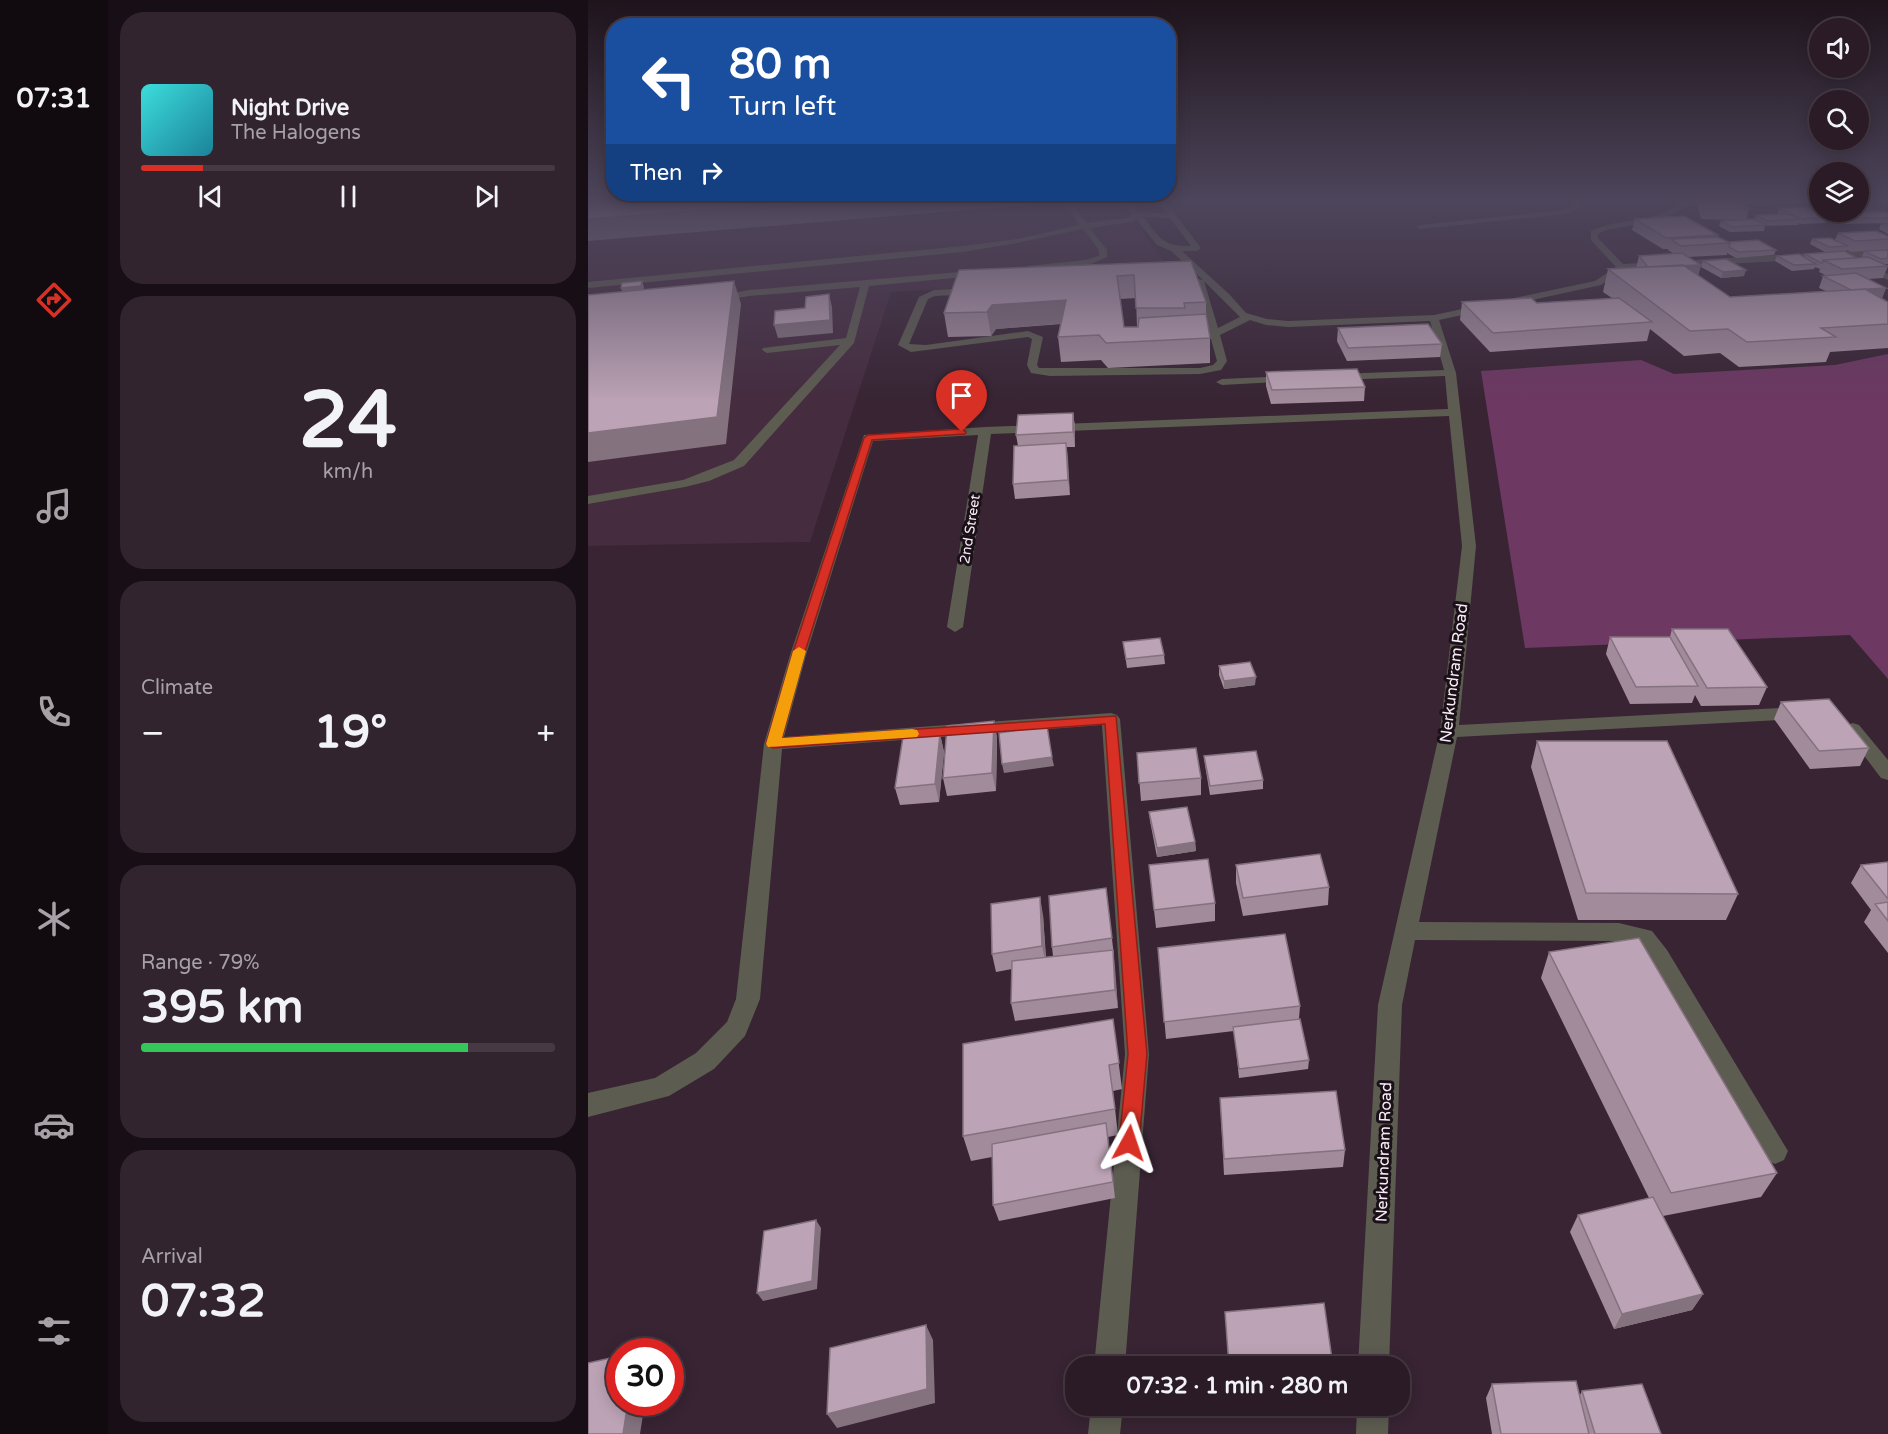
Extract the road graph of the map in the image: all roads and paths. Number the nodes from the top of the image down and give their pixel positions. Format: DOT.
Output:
graph roads {
  1 [pos="762,268"];
  2 [pos="1038,268"];
  3 [pos="1195,268"];
  4 [pos="1620,268"];
  5 [pos="1869,268"];
  6 [pos="1017,270"];
  7 [pos="993,272"];
  8 [pos="1888,277"];
  9 [pos="865,284"];
  10 [pos="588,285"];
  11 [pos="1226,296"];
  12 [pos="1205,298"];
  13 [pos="708,300"];
  14 [pos="1249,316"];
  15 [pos="1434,318"];
  16 [pos="1215,333"];
  17 [pos="850,341"];
  18 [pos="767,350"];
  19 [pos="1450,373"];
  20 [pos="1324,377"];
  21 [pos="1301,378"];
  22 [pos="1222,382"];
  23 [pos="1454,412"];
  24 [pos="985,430"];
  25 [pos="588,500"];
  26 [pos="955,627"];
  27 [pos="1839,711"];
  28 [pos="1815,712"];
  29 [pos="1449,731"];
  30 [pos="773,744"];
  31 [pos="1888,773"];
  32 [pos="1406,931"];
  33 [pos="588,1105"];
  34 [pos="1774,1150"];
  35 [pos="1111,1356"];
  36 [pos="1374,1356"];
  37 [pos="1106,1416"];
  38 [pos="1373,1416"];
  39 [pos="1104,1434"];
  40 [pos="1372,1434"];
  1 -- 10 [label="street"];
  2 -- 6 [label="street"];
  3 -- 11 [label="street"];
  4 -- 15 [label="street"];
  5 -- 8 [label="street"];
  7 -- 9 [label="street"];
  9 -- 13 [label="street"];
  9 -- 17 [label="street"];
  11 -- 12 [label="street"];
  11 -- 14 [label="street"];
  12 -- 16 [label="street"];
  12 -- 16 [label="street"];
  14 -- 15 [label="street"];
  14 -- 16 [label="street"];
  15 -- 19 [label="street, Nerkundram Road"];
  17 -- 18 [label="street"];
  17 -- 25 [label="street"];
  19 -- 20 [label="street"];
  19 -- 23 [label="street, Nerkundram Road"];
  21 -- 22 [label="street"];
  23 -- 24 [label="street"];
  23 -- 29 [label="street, Nerkundram Road"];
  24 -- 26 [label="street, 2nd Street"];
  24 -- 30 [label="street"];
  27 -- 31 [label="street"];
  28 -- 29 [label="street"];
  29 -- 32 [label="street, Nerkundram Road"];
  30 -- 33 [label="street"];
  30 -- 35 [label="street"];
  32 -- 34 [label="street"];
  32 -- 36 [label="street, Nerkundram Road"];
  37 -- 39 [label="street"];
  38 -- 40 [label="street"];
}
